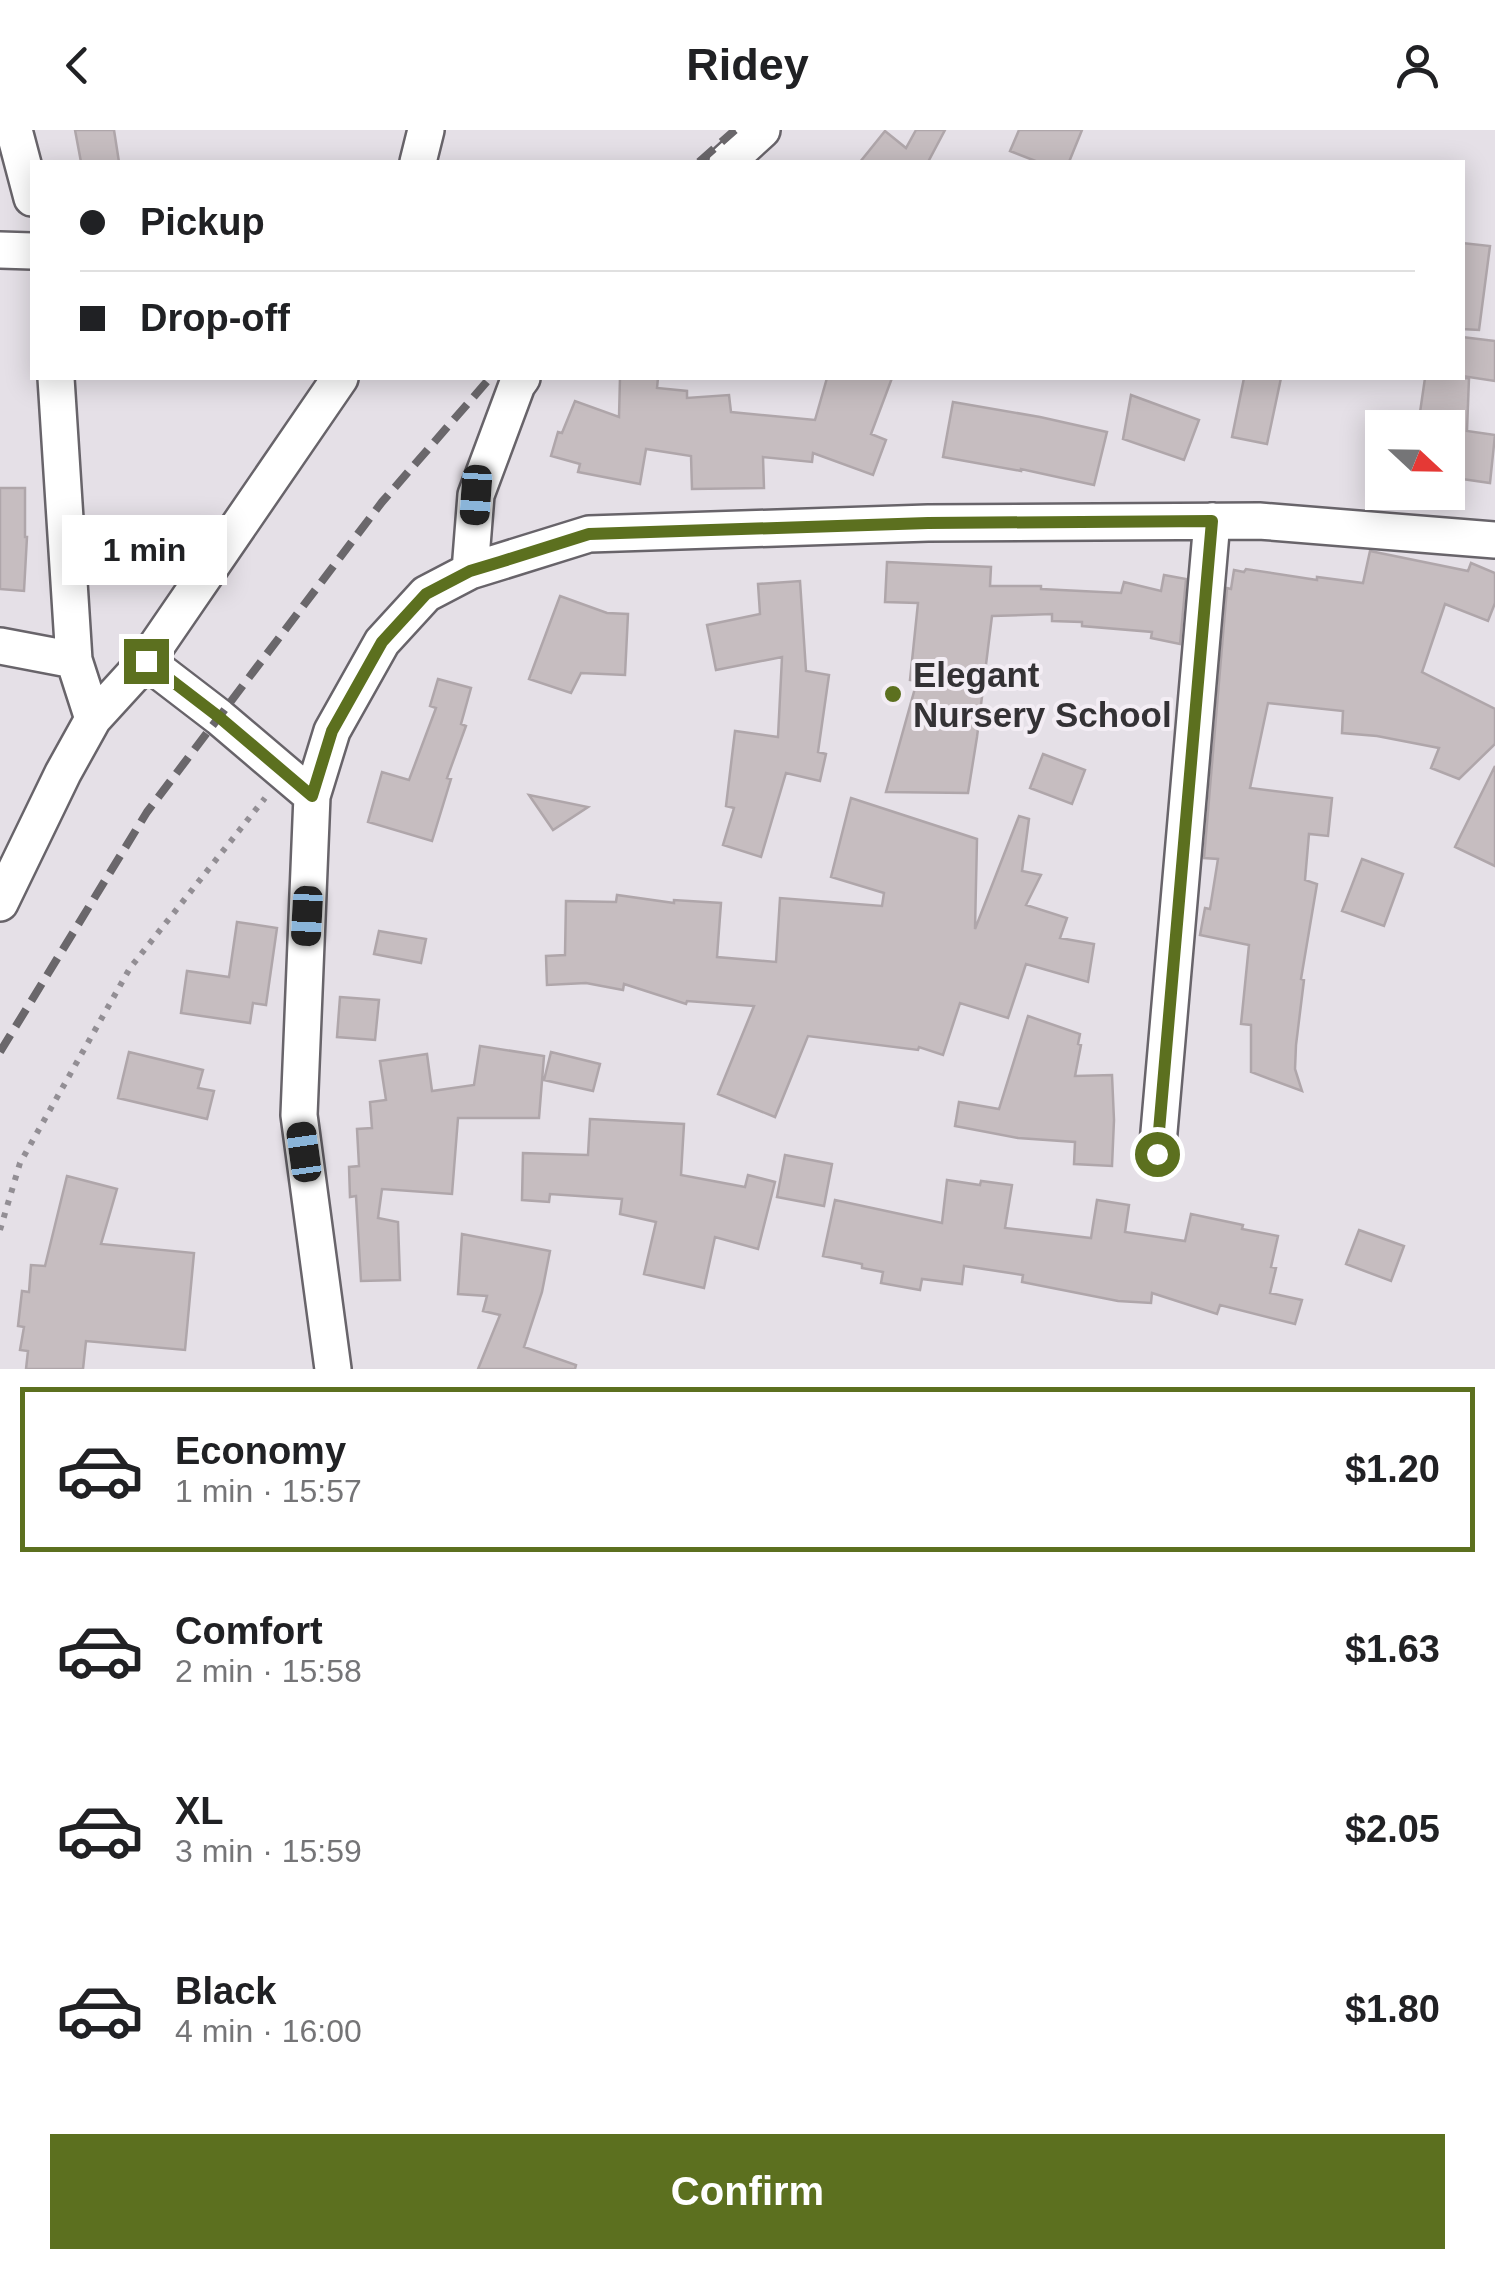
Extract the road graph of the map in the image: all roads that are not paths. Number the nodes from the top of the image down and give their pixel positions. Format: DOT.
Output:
graph roads {
  1 [pos="14,130"];
  2 [pos="426,130"];
  3 [pos="762,130"];
  4 [pos="418,160"];
  5 [pos="728,160"];
  6 [pos="30,190"];
  7 [pos="0,250"];
  8 [pos="30,251"];
  9 [pos="56,380"];
  10 [pos="339,380"];
  11 [pos="520,380"];
  12 [pos="1212,521"];
  13 [pos="1495,540"];
  14 [pos="470,571"];
  15 [pos="0,646"];
  16 [pos="74,660"];
  17 [pos="146,661"];
  18 [pos="92,719"];
  19 [pos="298,785"];
  20 [pos="0,902"];
  21 [pos="1157,1154"];
  22 [pos="333,1369"];
  1 -- 6 [label="street"];
  2 -- 4 [label="street"];
  3 -- 5 [label="street"];
  7 -- 8 [label="street"];
  9 -- 16 [label="street"];
  10 -- 17 [label="street"];
  11 -- 14 [label="street"];
  12 -- 13 [label="street"];
  12 -- 14 [label="street"];
  12 -- 21 [label="street"];
  14 -- 19 [label="street"];
  15 -- 16 [label="street"];
  16 -- 18 [label="street"];
  17 -- 18 [label="street"];
  17 -- 19 [label="street"];
  18 -- 20 [label="street"];
  19 -- 22 [label="street"];
}
